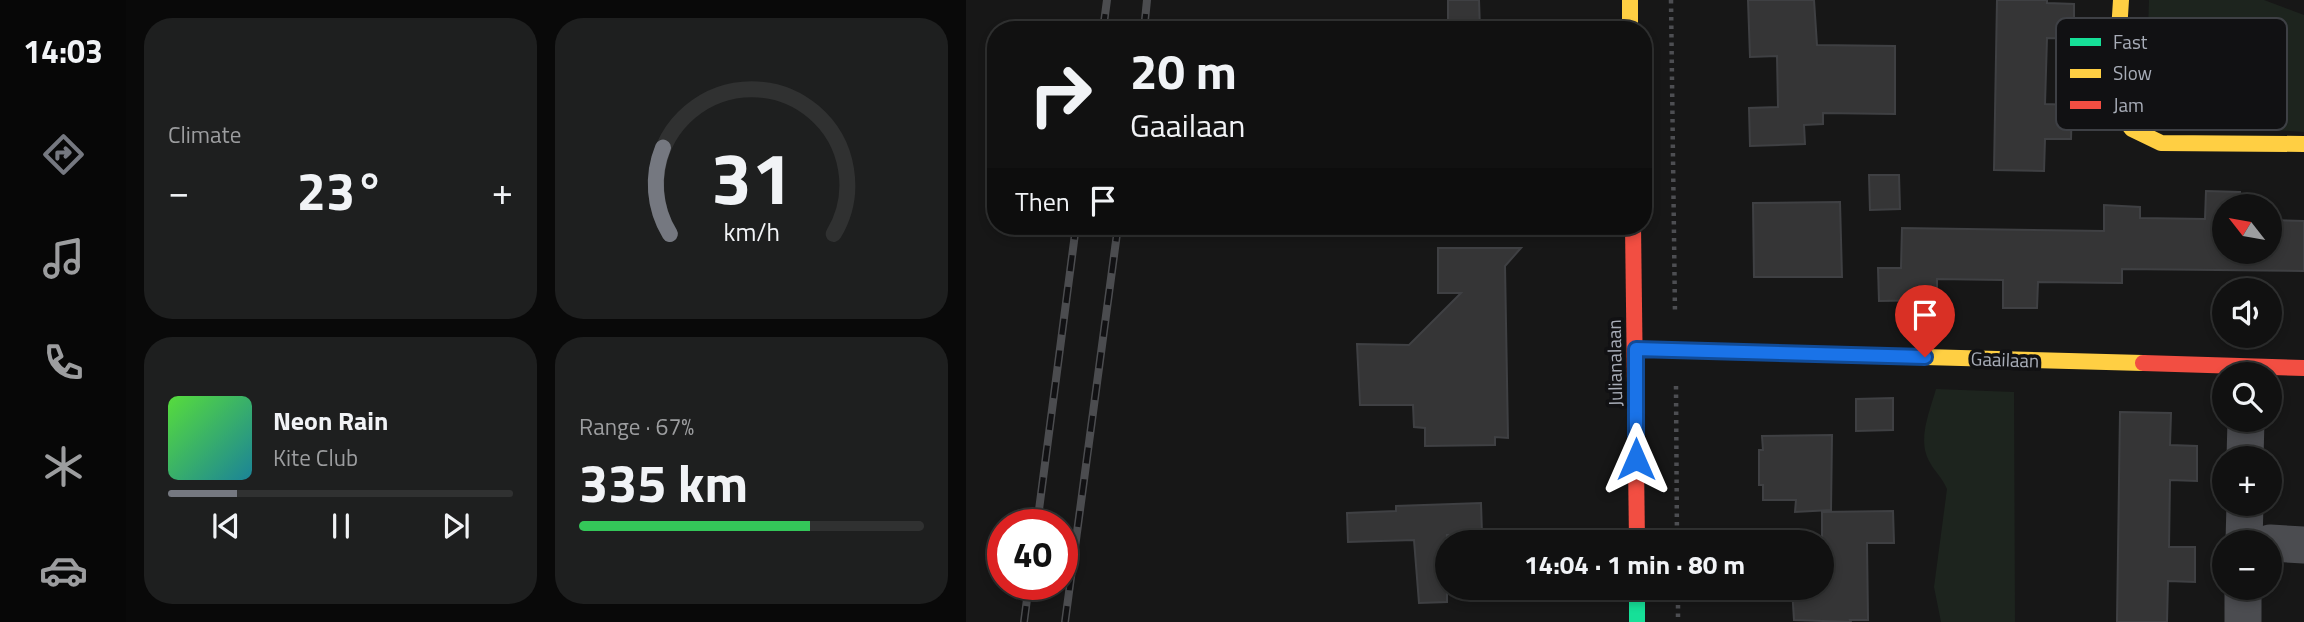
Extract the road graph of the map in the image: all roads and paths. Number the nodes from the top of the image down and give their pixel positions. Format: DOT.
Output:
graph roads {
  1 [pos="1630,0"];
  2 [pos="1671,0"];
  3 [pos="2121,0"];
  4 [pos="2120,18"];
  5 [pos="1630,21"];
  6 [pos="2134,130"];
  7 [pos="2304,144"];
  8 [pos="1633,235"];
  9 [pos="1636,349"];
  10 [pos="1676,352"];
  11 [pos="2304,368"];
  12 [pos="2212,369"];
  13 [pos="2282,369"];
  14 [pos="1637,530"];
  15 [pos="1678,530"];
  16 [pos="2282,544"];
  17 [pos="2304,545"];
  18 [pos="1637,600"];
  19 [pos="1678,600"];
  20 [pos="2244,600"];
  21 [pos="1637,622"];
  22 [pos="1678,622"];
  23 [pos="2243,622"];
  1 -- 5 [label="street"];
  2 -- 10 [label="path"];
  3 -- 4 [label="street"];
  6 -- 7 [label="street"];
  8 -- 9 [label="street, Julianalaan"];
  9 -- 10 [label="street, Gaailaan"];
  9 -- 14 [label="street, Julianalaan"];
  10 -- 12 [label="street, Gaailaan"];
  10 -- 15 [label="path"];
  11 -- 13 [label="street, Gaailaan"];
  16 -- 17 [label="street"];
  18 -- 21 [label="street"];
  19 -- 22 [label="path"];
  20 -- 23 [label="street"];
}
